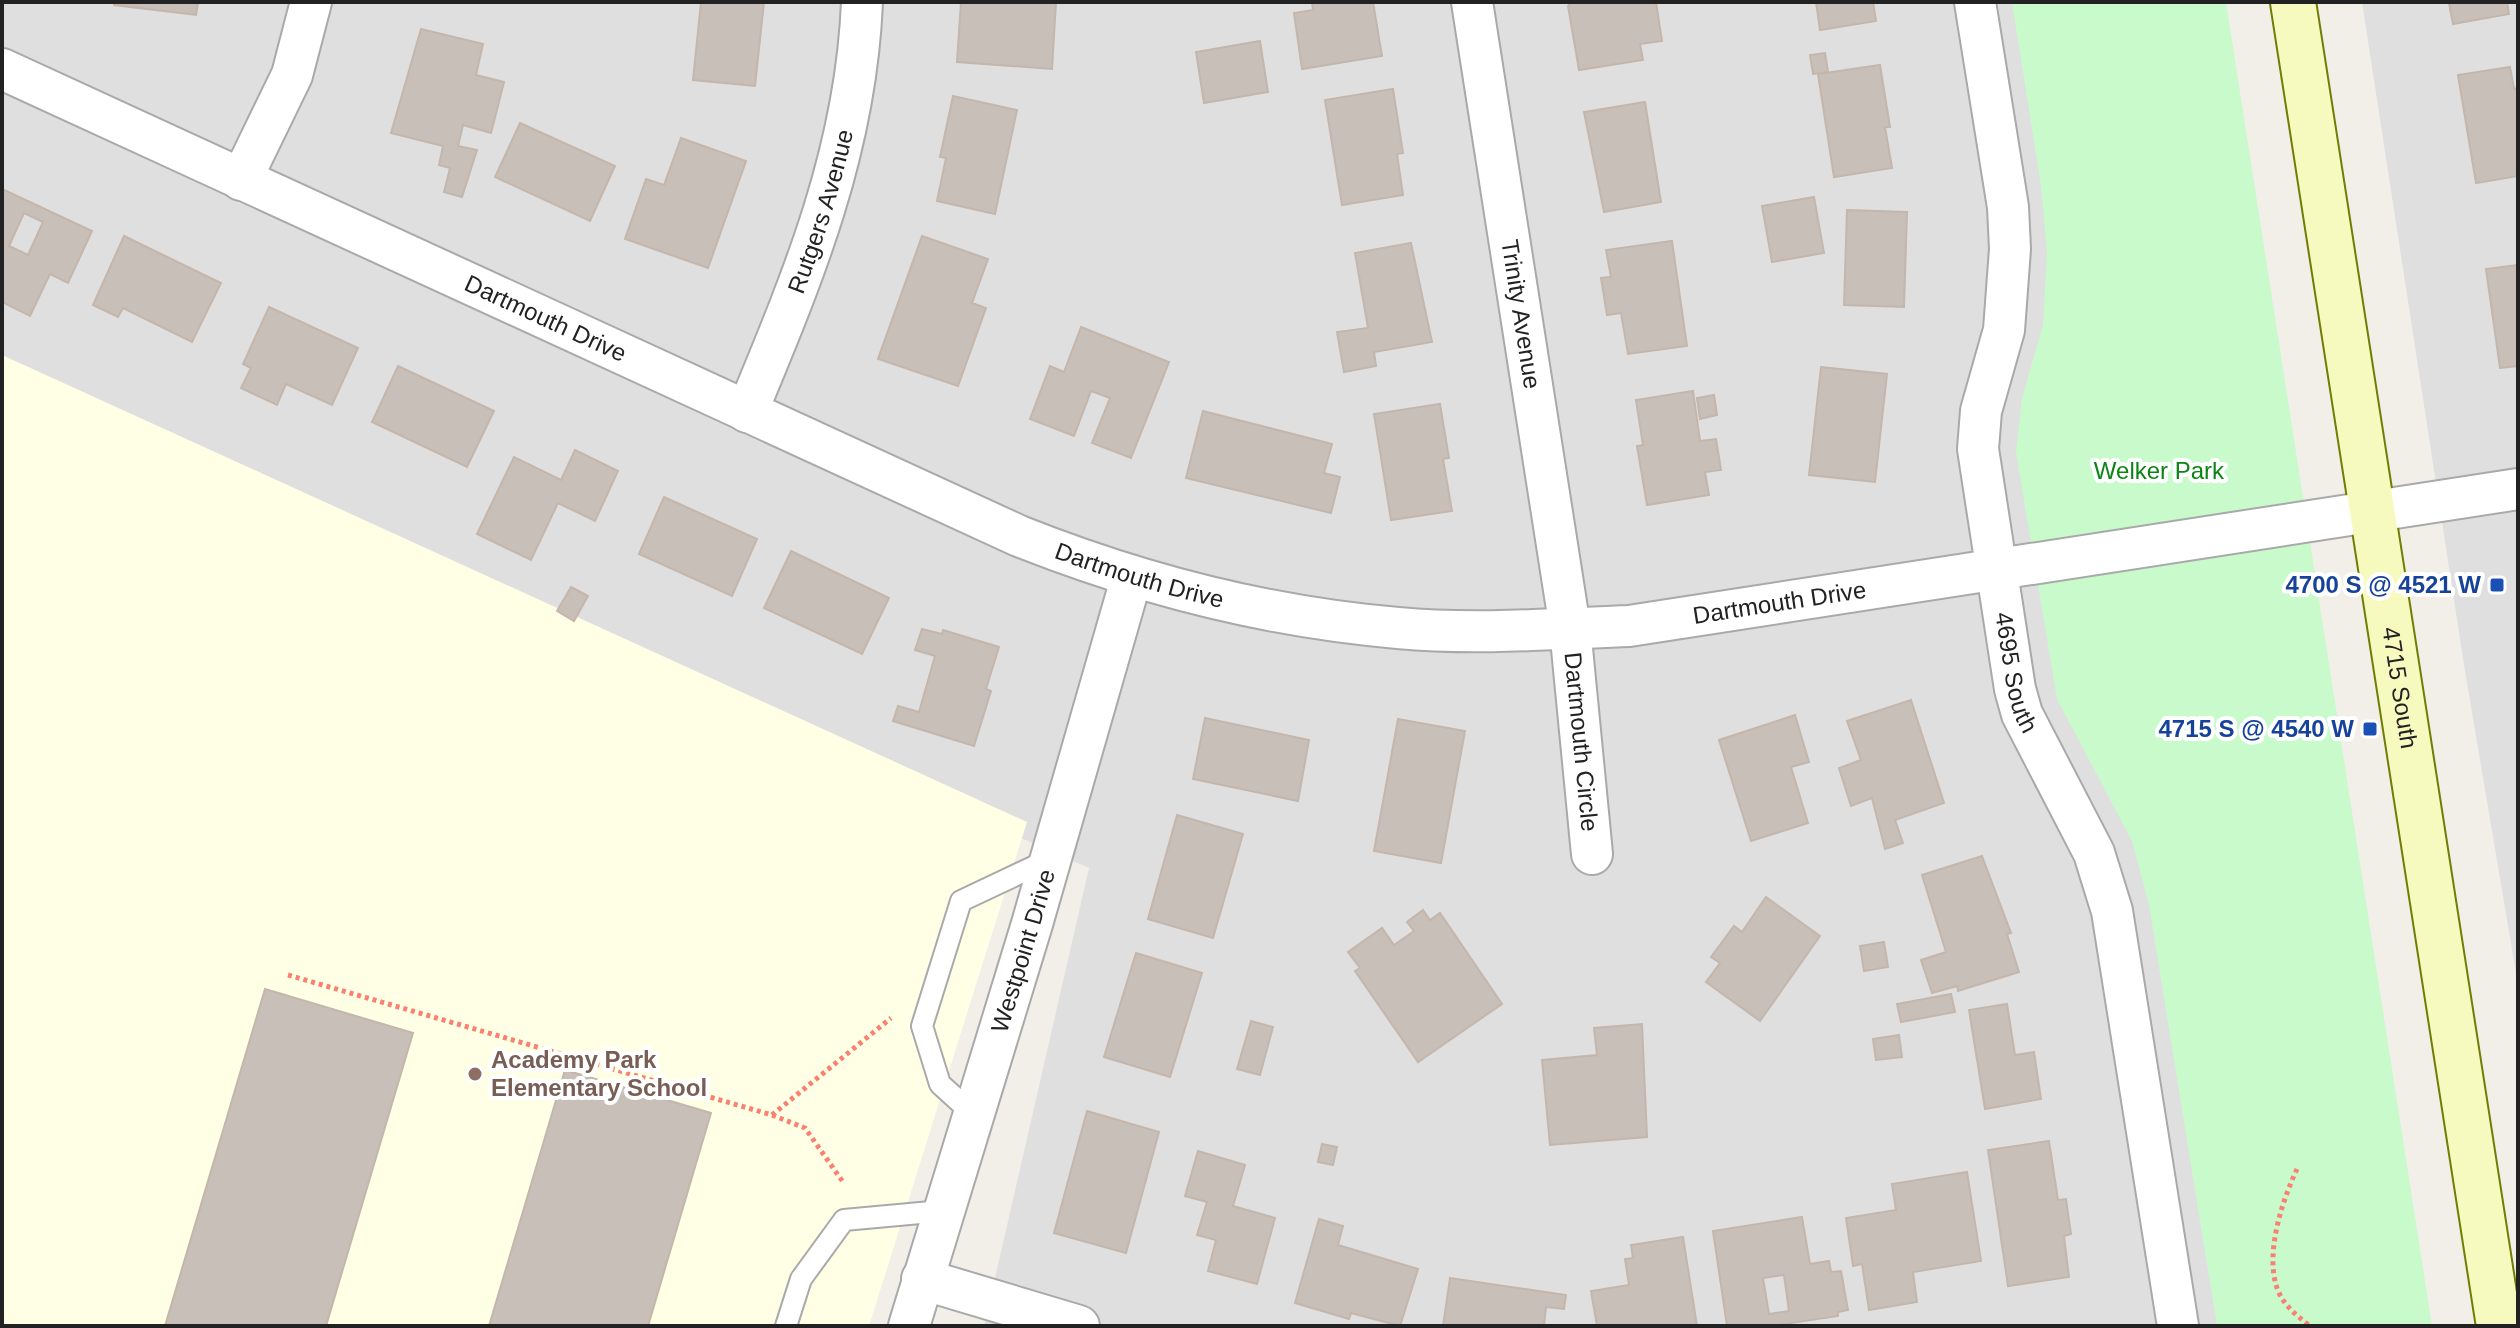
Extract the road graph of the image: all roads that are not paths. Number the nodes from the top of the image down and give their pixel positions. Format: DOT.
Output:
graph roads {
  1 [pos="311,2"];
  2 [pos="862,2"];
  3 [pos="1472,2"];
  4 [pos="1975,2"];
  5 [pos="2293,2"];
  6 [pos="2,69"];
  7 [pos="241,180"];
  8 [pos="747,412"];
  9 [pos="2518,489"];
  10 [pos="2372,512"];
  11 [pos="1998,570"];
  12 [pos="1132,576"];
  13 [pos="1570,628"];
  14 [pos="1592,854"];
  15 [pos="1050,859"];
  16 [pos="973,1114"];
  17 [pos="942,1211"];
  18 [pos="922,1279"];
  19 [pos="786,1326"];
  20 [pos="909,1326"];
  21 [pos="1079,1326"];
  22 [pos="2178,1326"];
  23 [pos="2499,1326"];
  1 -- 7 [label="street"];
  2 -- 8 [label="street, Rutgers Avenue"];
  3 -- 13 [label="street, Trinity Avenue"];
  4 -- 11 [label="street, 4695 South"];
  5 -- 10 [label="main road, 4715 South"];
  6 -- 7 [label="street, Dartmouth Drive"];
  7 -- 8 [label="street, Dartmouth Drive"];
  8 -- 12 [label="street, Dartmouth Drive"];
  9 -- 10 [label="street, Dartmouth Drive"];
  10 -- 11 [label="street, Dartmouth Drive"];
  10 -- 23 [label="main road, 4715 South"];
  11 -- 13 [label="street, Dartmouth Drive"];
  11 -- 22 [label="street, 4695 South"];
  12 -- 13 [label="street, Dartmouth Drive"];
  12 -- 15 [label="street, Westpoint Drive"];
  13 -- 14 [label="street, Dartmouth Circle"];
  15 -- 16 [label="street, Westpoint Drive"];
  15 -- 16 [label="lane"];
  16 -- 17 [label="street, Westpoint Drive"];
  17 -- 18 [label="street, Westpoint Drive"];
  17 -- 19 [label="lane"];
  18 -- 20 [label="street, Westpoint Drive"];
  18 -- 21 [label="street"];
}
